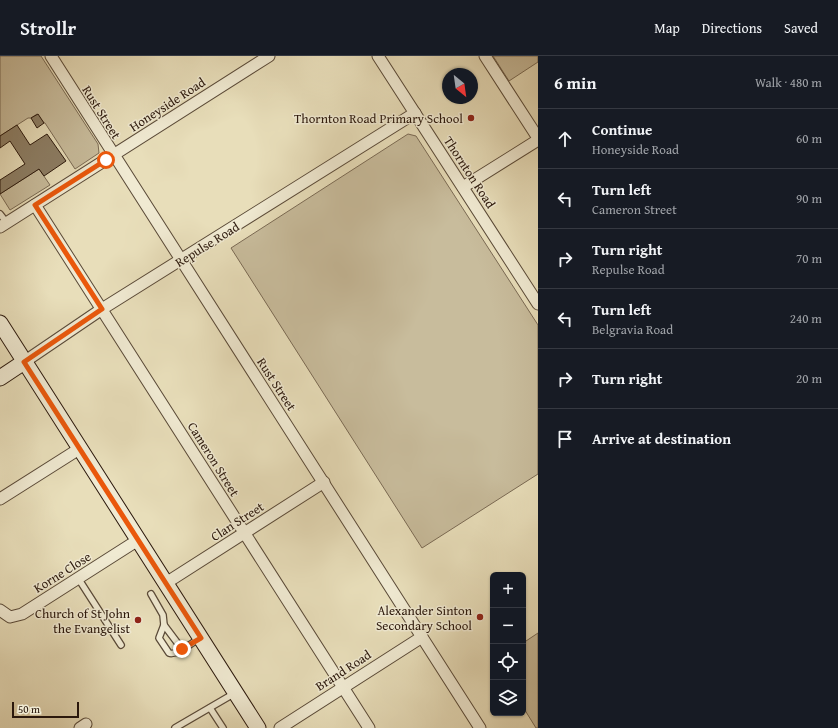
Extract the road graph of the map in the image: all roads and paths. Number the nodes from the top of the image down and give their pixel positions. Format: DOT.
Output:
graph roads {
  1 [pos="50,56"];
  2 [pos="378,56"];
  3 [pos="485,56"];
  4 [pos="262,58"];
  5 [pos="415,113"];
  6 [pos="538,139"];
  7 [pos="113,155"];
  8 [pos="463,187"];
  9 [pos="35,205"];
  10 [pos="2,222"];
  11 [pos="181,260"];
  12 [pos="538,304"];
  13 [pos="102,309"];
  14 [pos="0,323"];
  15 [pos="24,362"];
  16 [pos="0,378"];
  17 [pos="79,449"];
  18 [pos="324,482"];
  19 [pos="0,499"];
  20 [pos="245,533"];
  21 [pos="138,540"];
  22 [pos="78,578"];
  23 [pos="166,583"];
  24 [pos="151,594"];
  25 [pos="0,610"];
  26 [pos="164,625"];
  27 [pos="422,637"];
  28 [pos="201,638"];
  29 [pos="121,644"];
  30 [pos="182,649"];
  31 [pos="343,687"];
  32 [pos="236,693"];
  33 [pos="210,708"];
  34 [pos="175,728"];
  35 [pos="223,728"];
  36 [pos="258,728"];
  37 [pos="280,728"];
  38 [pos="369,728"];
  39 [pos="480,728"];
  1 -- 7 [label="street, Rust Street"];
  2 -- 5 [label="street, Thornton Road"];
  3 -- 6 [label="street"];
  4 -- 7 [label="street, Honeyside Road"];
  5 -- 8 [label="street, Thornton Road"];
  5 -- 11 [label="street, Repulse Road"];
  6 -- 8 [label="street"];
  7 -- 9 [label="street, Honeyside Road"];
  7 -- 11 [label="street, Rust Street"];
  8 -- 12 [label="street, Thornton Road"];
  9 -- 10 [label="street, Honeyside Road"];
  9 -- 13 [label="street, Cameron Street"];
  11 -- 13 [label="street, Repulse Road"];
  11 -- 18 [label="street, Rust Street"];
  13 -- 15 [label="street, Repulse Road"];
  13 -- 20 [label="street, Cameron Street"];
  14 -- 15 [label="street"];
  15 -- 16 [label="street, Repulse Road"];
  15 -- 17 [label="street"];
  17 -- 19 [label="street"];
  17 -- 21 [label="street"];
  18 -- 20 [label="street, Clan Street"];
  18 -- 27 [label="street, Rust Street"];
  20 -- 23 [label="street, Clan Street"];
  20 -- 31 [label="street, Cameron Street"];
  21 -- 22 [label="street, Korne Close"];
  21 -- 23 [label="street"];
  22 -- 25 [label="street, Korne Close"];
  22 -- 29 [label="lane"];
  23 -- 28 [label="street"];
  24 -- 26 [label="lane"];
  26 -- 30 [label="lane"];
  26 -- 30 [label="lane"];
  27 -- 31 [label="street, Brand Road"];
  27 -- 39 [label="street, Rust Street"];
  28 -- 30 [label="lane"];
  28 -- 32 [label="street"];
  31 -- 37 [label="street, Brand Road"];
  31 -- 38 [label="street, Cameron Street"];
  32 -- 33 [label="lane"];
  32 -- 36 [label="street"];
  33 -- 34 [label="lane"];
  33 -- 35 [label="lane"];
}
